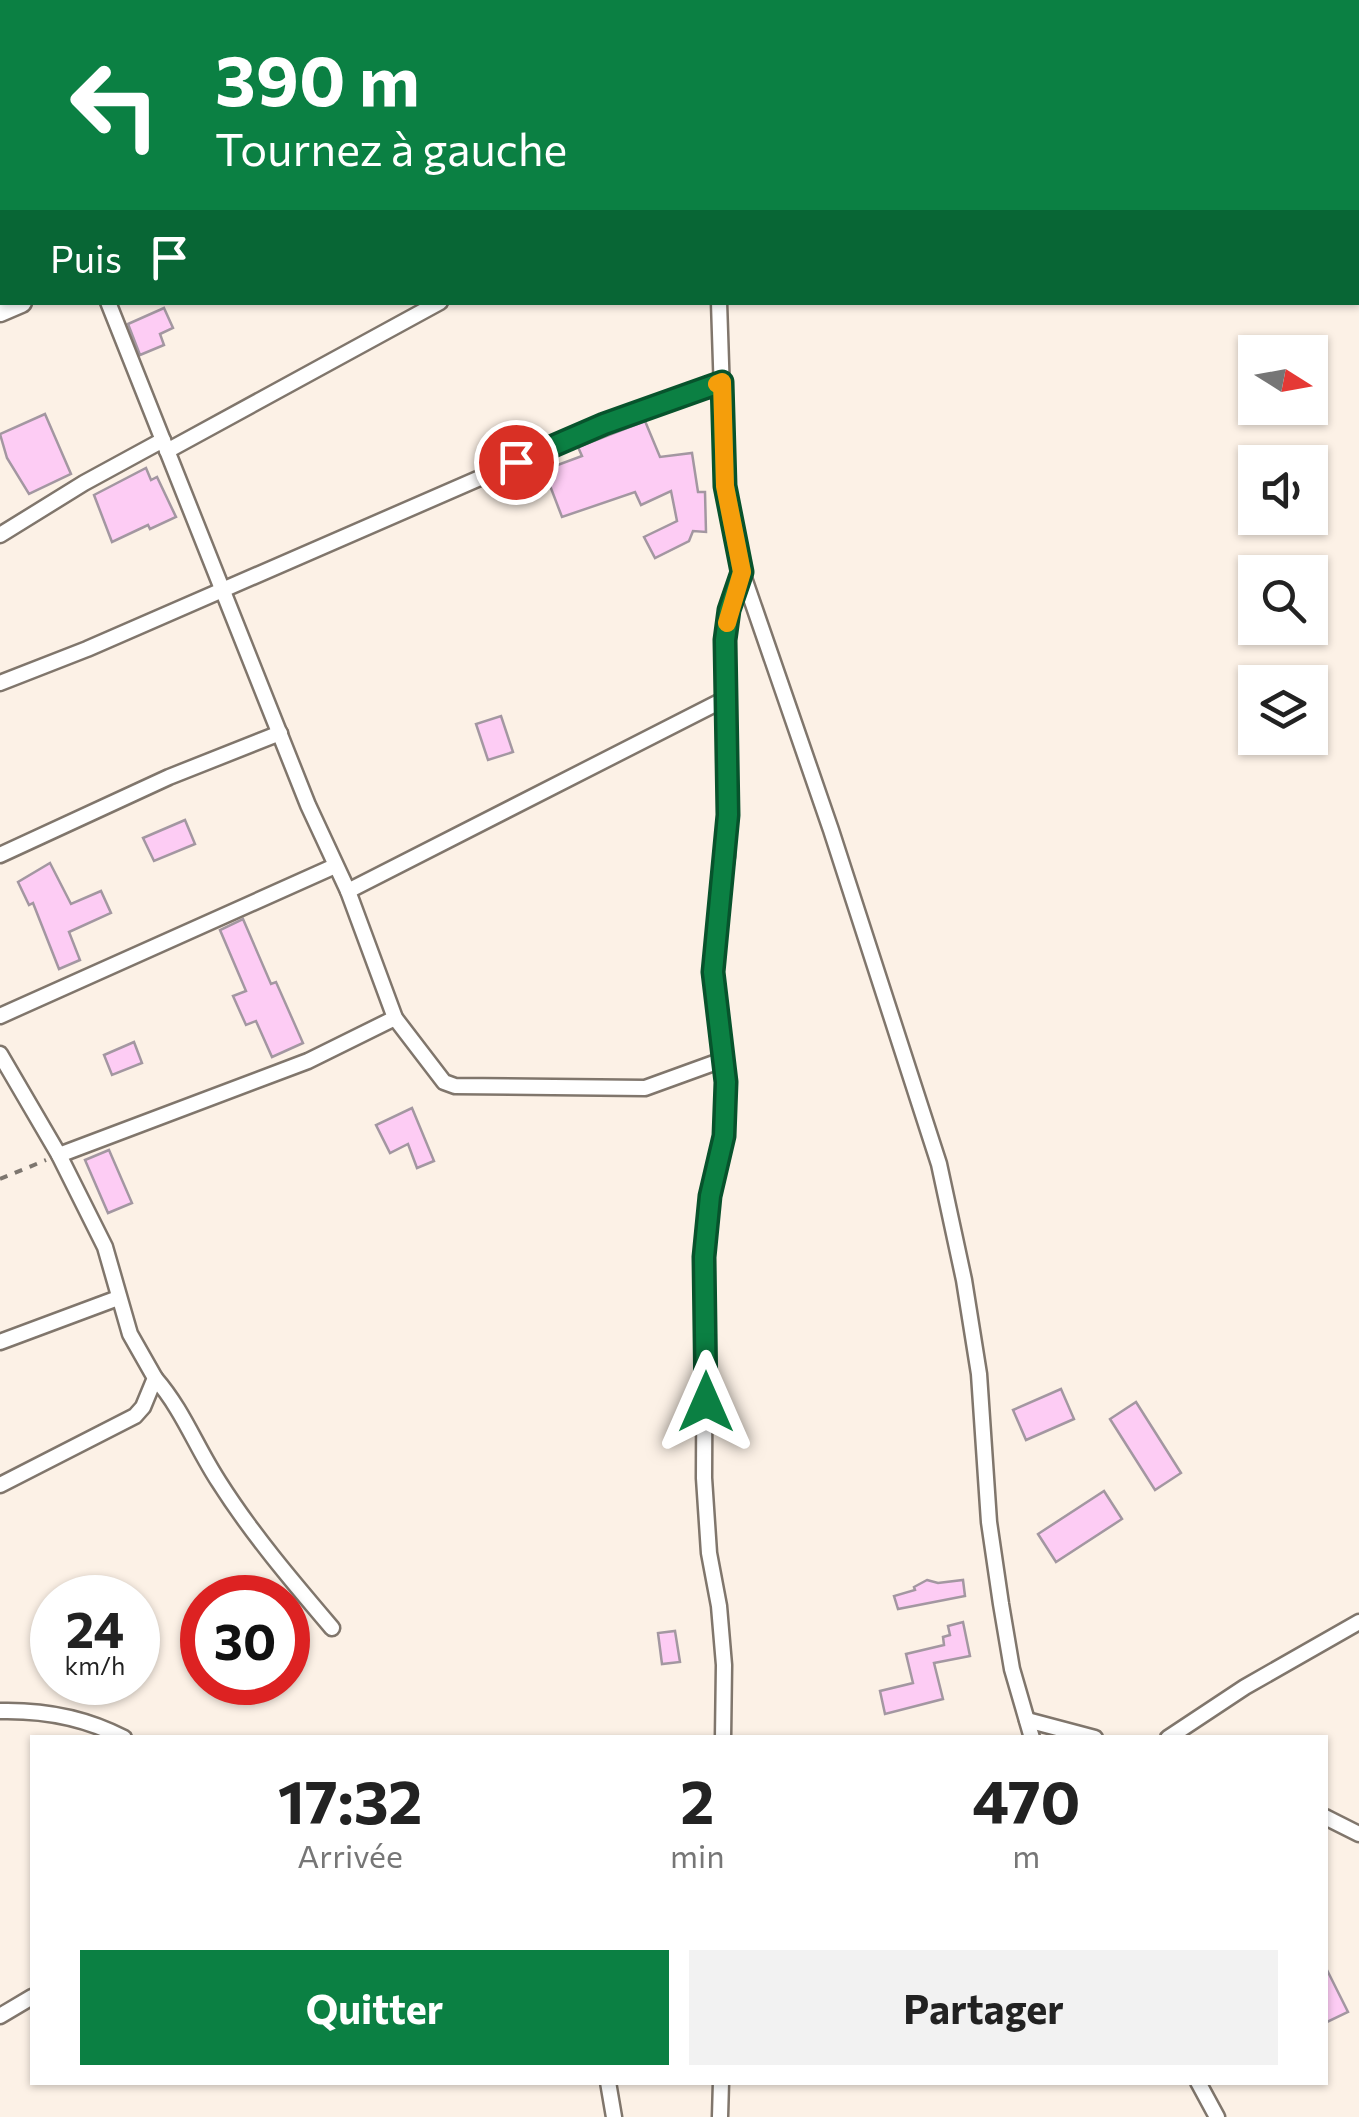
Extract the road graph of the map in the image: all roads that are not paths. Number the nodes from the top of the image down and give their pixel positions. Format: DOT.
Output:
graph roads {
  1 [pos="109,305"];
  2 [pos="434,305"];
  3 [pos="719,305"];
  4 [pos="722,382"];
  5 [pos="165,445"];
  6 [pos="0,535"];
  7 [pos="742,572"];
  8 [pos="224,588"];
  9 [pos="0,683"];
  10 [pos="726,700"];
  11 [pos="280,733"];
  12 [pos="0,855"];
  13 [pos="335,866"];
  14 [pos="348,891"];
  15 [pos="0,1016"];
  16 [pos="394,1018"];
  17 [pos="0,1054"];
  18 [pos="724,1059"];
  19 [pos="59,1155"];
  20 [pos="118,1298"];
  21 [pos="0,1342"];
  22 [pos="155,1378"];
  23 [pos="0,1485"];
  24 [pos="1359,1622"];
  25 [pos="332,1628"];
  26 [pos="0,1711"];
  27 [pos="1026,1720"];
  28 [pos="119,1735"];
  29 [pos="723,1735"];
  30 [pos="1031,1735"];
  31 [pos="1083,1735"];
  32 [pos="1173,1735"];
  33 [pos="1328,1818"];
  34 [pos="1359,1834"];
  35 [pos="30,1998"];
  36 [pos="0,2016"];
  37 [pos="609,2085"];
  38 [pos="721,2085"];
  39 [pos="1200,2085"];
  40 [pos="1207,2098"];
  41 [pos="614,2117"];
  42 [pos="720,2117"];
  43 [pos="1202,2117"];
  44 [pos="1217,2117"];
  1 -- 5 [label="street"];
  2 -- 5 [label="street"];
  3 -- 4 [label="street"];
  4 -- 7 [label="street"];
  4 -- 8 [label="street"];
  5 -- 6 [label="street"];
  5 -- 8 [label="street"];
  7 -- 10 [label="street"];
  7 -- 27 [label="street"];
  8 -- 9 [label="street"];
  8 -- 11 [label="street"];
  10 -- 14 [label="street"];
  10 -- 18 [label="street"];
  11 -- 12 [label="street"];
  11 -- 13 [label="street"];
  13 -- 14 [label="street"];
  13 -- 15 [label="street"];
  14 -- 16 [label="street"];
  16 -- 18 [label="street"];
  16 -- 19 [label="street"];
  17 -- 19 [label="street"];
  18 -- 29 [label="street"];
  19 -- 20 [label="street"];
  20 -- 21 [label="street"];
  20 -- 22 [label="street"];
  22 -- 23 [label="street"];
  22 -- 25 [label="street"];
  24 -- 32 [label="street"];
  26 -- 28 [label="street"];
  27 -- 30 [label="street"];
  27 -- 31 [label="street"];
  33 -- 34 [label="street"];
  35 -- 36 [label="street"];
  37 -- 41 [label="street"];
  38 -- 42 [label="street"];
  39 -- 40 [label="street"];
  40 -- 43 [label="street"];
  40 -- 44 [label="street"];
}
